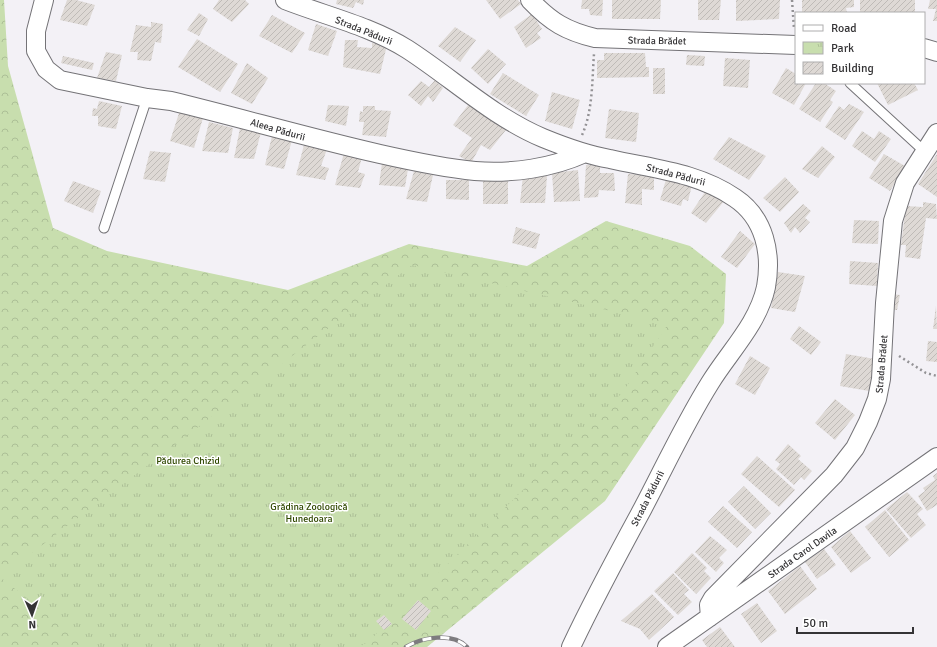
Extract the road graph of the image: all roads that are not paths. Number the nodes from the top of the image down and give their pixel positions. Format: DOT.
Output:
graph roads {
  1 [pos="44,0"];
  2 [pos="286,0"];
  3 [pos="530,0"];
  4 [pos="795,45"];
  5 [pos="925,48"];
  6 [pos="937,52"];
  7 [pos="851,84"];
  8 [pos="147,98"];
  9 [pos="937,133"];
  10 [pos="924,151"];
  11 [pos="580,152"];
  12 [pos="104,228"];
  13 [pos="937,457"];
  14 [pos="710,617"];
  15 [pos="571,647"];
  16 [pos="667,647"];
  1 -- 8 [label="street, Aleea Pădurii"];
  2 -- 11 [label="street, Strada Pădurii"];
  3 -- 4 [label="street, Strada Brădet"];
  5 -- 6 [label="street"];
  7 -- 10 [label="lane"];
  8 -- 11 [label="street, Aleea Pădurii"];
  8 -- 12 [label="lane"];
  9 -- 10 [label="street, Strada Brădet"];
  10 -- 14 [label="street, Strada Brădet"];
  11 -- 15 [label="street, Strada Pădurii"];
  13 -- 14 [label="street, Strada Carol Davila"];
  14 -- 16 [label="street, Strada Carol Davila"];
}
